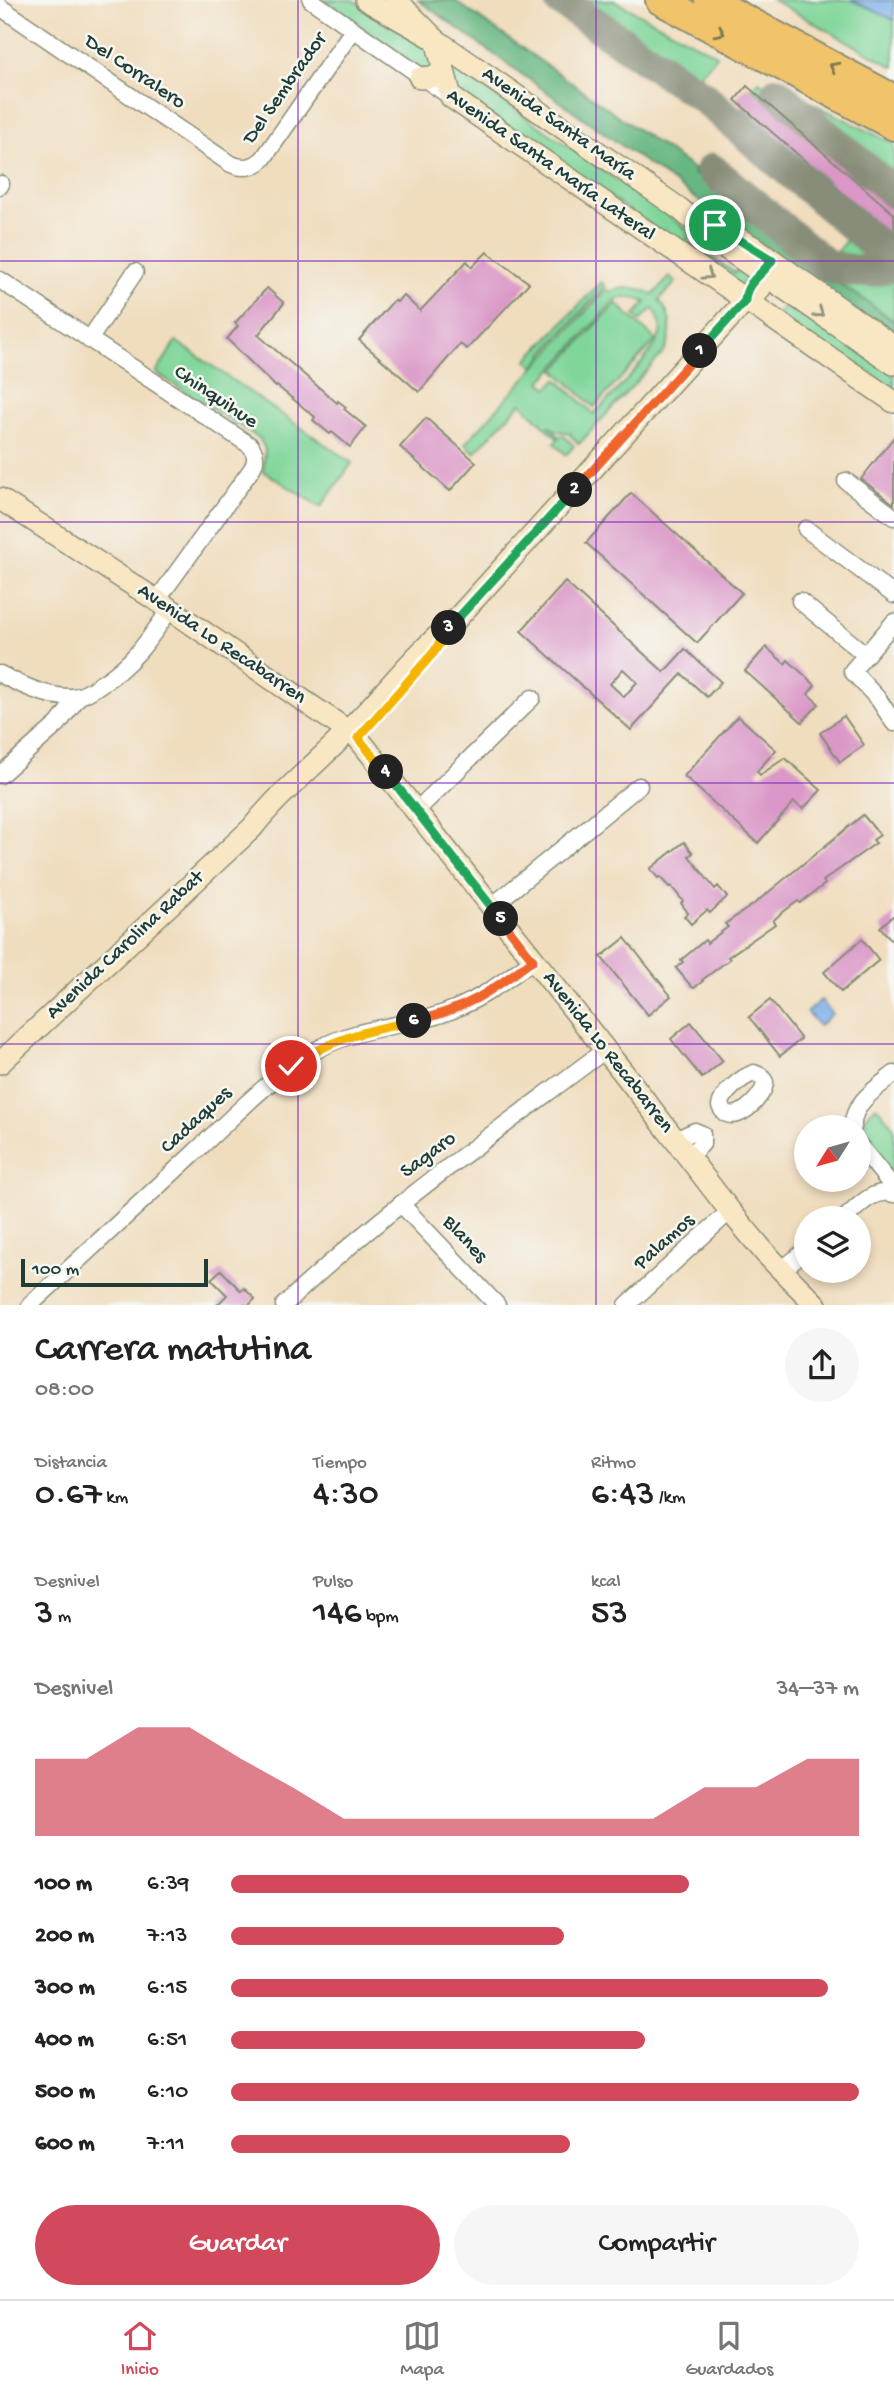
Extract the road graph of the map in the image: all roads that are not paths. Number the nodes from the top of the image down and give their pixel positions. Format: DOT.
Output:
graph roads {
  1 [pos="311,0"];
  2 [pos="366,0"];
  3 [pos="396,0"];
  4 [pos="660,0"];
  5 [pos="709,0"];
  6 [pos="0,7"];
  7 [pos="353,30"];
  8 [pos="436,40"];
  9 [pos="444,70"];
  10 [pos="420,78"];
  11 [pos="451,97"];
  12 [pos="894,99"];
  13 [pos="894,126"];
  14 [pos="248,167"];
  15 [pos="768,267"];
  16 [pos="135,272"];
  17 [pos="0,280"];
  18 [pos="745,301"];
  19 [pos="89,340"];
  20 [pos="894,347"];
  21 [pos="894,364"];
  22 [pos="894,402"];
  23 [pos="846,481"];
  24 [pos="0,499"];
  25 [pos="894,517"];
  26 [pos="806,529"];
  27 [pos="894,595"];
  28 [pos="800,601"];
  29 [pos="163,605"];
  30 [pos="894,622"];
  31 [pos="866,655"];
  32 [pos="0,674"];
  33 [pos="79,696"];
  34 [pos="532,698"];
  35 [pos="894,723"];
  36 [pos="354,734"];
  37 [pos="0,775"];
  38 [pos="639,786"];
  39 [pos="417,810"];
  40 [pos="491,907"];
  41 [pos="533,960"];
  42 [pos="606,1050"];
  43 [pos="0,1063"];
  44 [pos="894,1074"];
  45 [pos="724,1114"];
  46 [pos="854,1115"];
  47 [pos="682,1148"];
  48 [pos="872,1161"];
  49 [pos="872,1170"];
  50 [pos="892,1187"];
  51 [pos="872,1188"];
  52 [pos="871,1192"];
  53 [pos="870,1196"];
  54 [pos="401,1204"];
  55 [pos="859,1206"];
  56 [pos="730,1211"];
  57 [pos="794,1260"];
  58 [pos="782,1270"];
  59 [pos="30,1305"];
  60 [pos="284,1305"];
  61 [pos="496,1305"];
  62 [pos="627,1305"];
  63 [pos="816,1305"];
  1 -- 7 [label="street, Avenida Santa María Lateral"];
  2 -- 8 [label="street, Avenida Santa María"];
  3 -- 8 [label="street, Avenida Santa María"];
  4 -- 13 [label="highway, one-way"];
  12 -- 5 [label="highway, one-way"];
  6 -- 14 [label="street, Del Corralero"];
  7 -- 10 [label="street, Avenida Santa María Lateral"];
  7 -- 14 [label="street, Del Sembrador"];
  8 -- 9 [label="street"];
  8 -- 15 [label="street, Avenida Santa María"];
  9 -- 10 [label="street"];
  9 -- 11 [label="street"];
  10 -- 11 [label="street, Avenida Santa María Lateral"];
  11 -- 18 [label="street, Avenida Santa María Lateral, one-way"];
  15 -- 18 [label="street, Avenida Carolina Rabat"];
  15 -- 20 [label="street, Avenida Santa María"];
  15 -- 21 [label="street, Avenida Santa María, one-way"];
  16 -- 19 [label="street"];
  17 -- 19 [label="street, Chinquihue"];
  18 -- 22 [label="street, Avenida Santa María Lateral"];
  18 -- 36 [label="street, Avenida Carolina Rabat"];
  19 -- 29 [label="street, Chinquihue"];
  23 -- 25 [label="street"];
  24 -- 29 [label="street, Avenida Lo Recabarren"];
  26 -- 27 [label="street"];
  28 -- 31 [label="street"];
  29 -- 33 [label="street"];
  29 -- 36 [label="street, Avenida Lo Recabarren"];
  30 -- 31 [label="street"];
  31 -- 35 [label="street"];
  32 -- 33 [label="street"];
  33 -- 37 [label="street"];
  34 -- 39 [label="street"];
  36 -- 39 [label="street, Avenida Lo Recabarren"];
  36 -- 43 [label="street, Avenida Carolina Rabat"];
  38 -- 40 [label="street"];
  39 -- 40 [label="street, Avenida Lo Recabarren"];
  40 -- 41 [label="street, Avenida Lo Recabarren"];
  41 -- 42 [label="street, Avenida Lo Recabarren"];
  41 -- 59 [label="street, Cadaques"];
  42 -- 47 [label="street, Avenida Lo Recabarren"];
  42 -- 54 [label="street, Sagaro"];
  44 -- 46 [label="street"];
  45 -- 47 [label="street"];
  47 -- 56 [label="street, Avenida Lo Recabarren"];
  48 -- 50 [label="street"];
  49 -- 51 [label="street"];
  50 -- 53 [label="street"];
  52 -- 53 [label="street"];
  53 -- 55 [label="street"];
  54 -- 60 [label="street, Sagaro"];
  54 -- 61 [label="street, Blanes"];
  56 -- 58 [label="street, Avenida Lo Recabarren"];
  56 -- 62 [label="street, Palamos"];
  57 -- 58 [label="street"];
  58 -- 63 [label="street, Avenida Lo Recabarren"];
}
